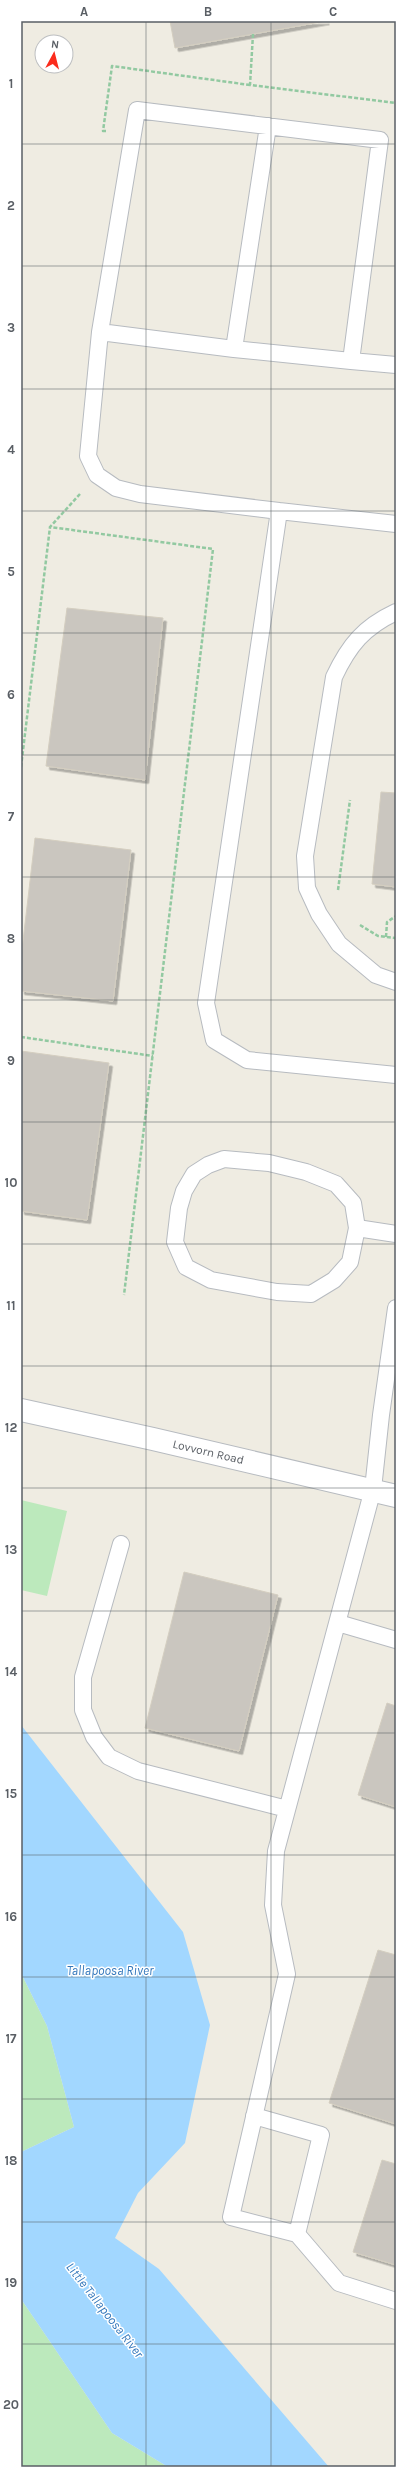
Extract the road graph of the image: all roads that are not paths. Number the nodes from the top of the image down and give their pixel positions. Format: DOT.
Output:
graph roads {
  1 [pos="268,126"];
  2 [pos="100,332"];
  3 [pos="234,349"];
  4 [pos="351,361"];
  5 [pos="396,365"];
  6 [pos="279,511"];
  7 [pos="396,524"];
  8 [pos="396,612"];
  9 [pos="396,982"];
  10 [pos="396,1075"];
  11 [pos="357,1228"];
  12 [pos="396,1234"];
  13 [pos="396,1308"];
  14 [pos="21,1410"];
  15 [pos="373,1489"];
  16 [pos="396,1496"];
  17 [pos="121,1544"];
  18 [pos="338,1623"];
  19 [pos="396,1640"];
  20 [pos="287,1809"];
  21 [pos="254,2116"];
  22 [pos="297,2234"];
  23 [pos="396,2301"];
  1 -- 2 [label="lane"];
  1 -- 3 [label="lane"];
  1 -- 4 [label="lane"];
  2 -- 3 [label="lane"];
  2 -- 6 [label="lane"];
  3 -- 4 [label="lane"];
  4 -- 5 [label="lane"];
  6 -- 7 [label="lane"];
  6 -- 10 [label="lane"];
  8 -- 9 [label="lane"];
  11 -- 11 [label="lane"];
  11 -- 12 [label="lane"];
  13 -- 15 [label="lane"];
  14 -- 15 [label="street, Lovvorn Road"];
  15 -- 16 [label="street, Lovvorn Road"];
  15 -- 18 [label="lane"];
  17 -- 20 [label="lane"];
  18 -- 19 [label="lane"];
  18 -- 20 [label="lane"];
  20 -- 21 [label="lane"];
  21 -- 22 [label="lane"];
  21 -- 22 [label="lane"];
  22 -- 23 [label="lane"];
}
